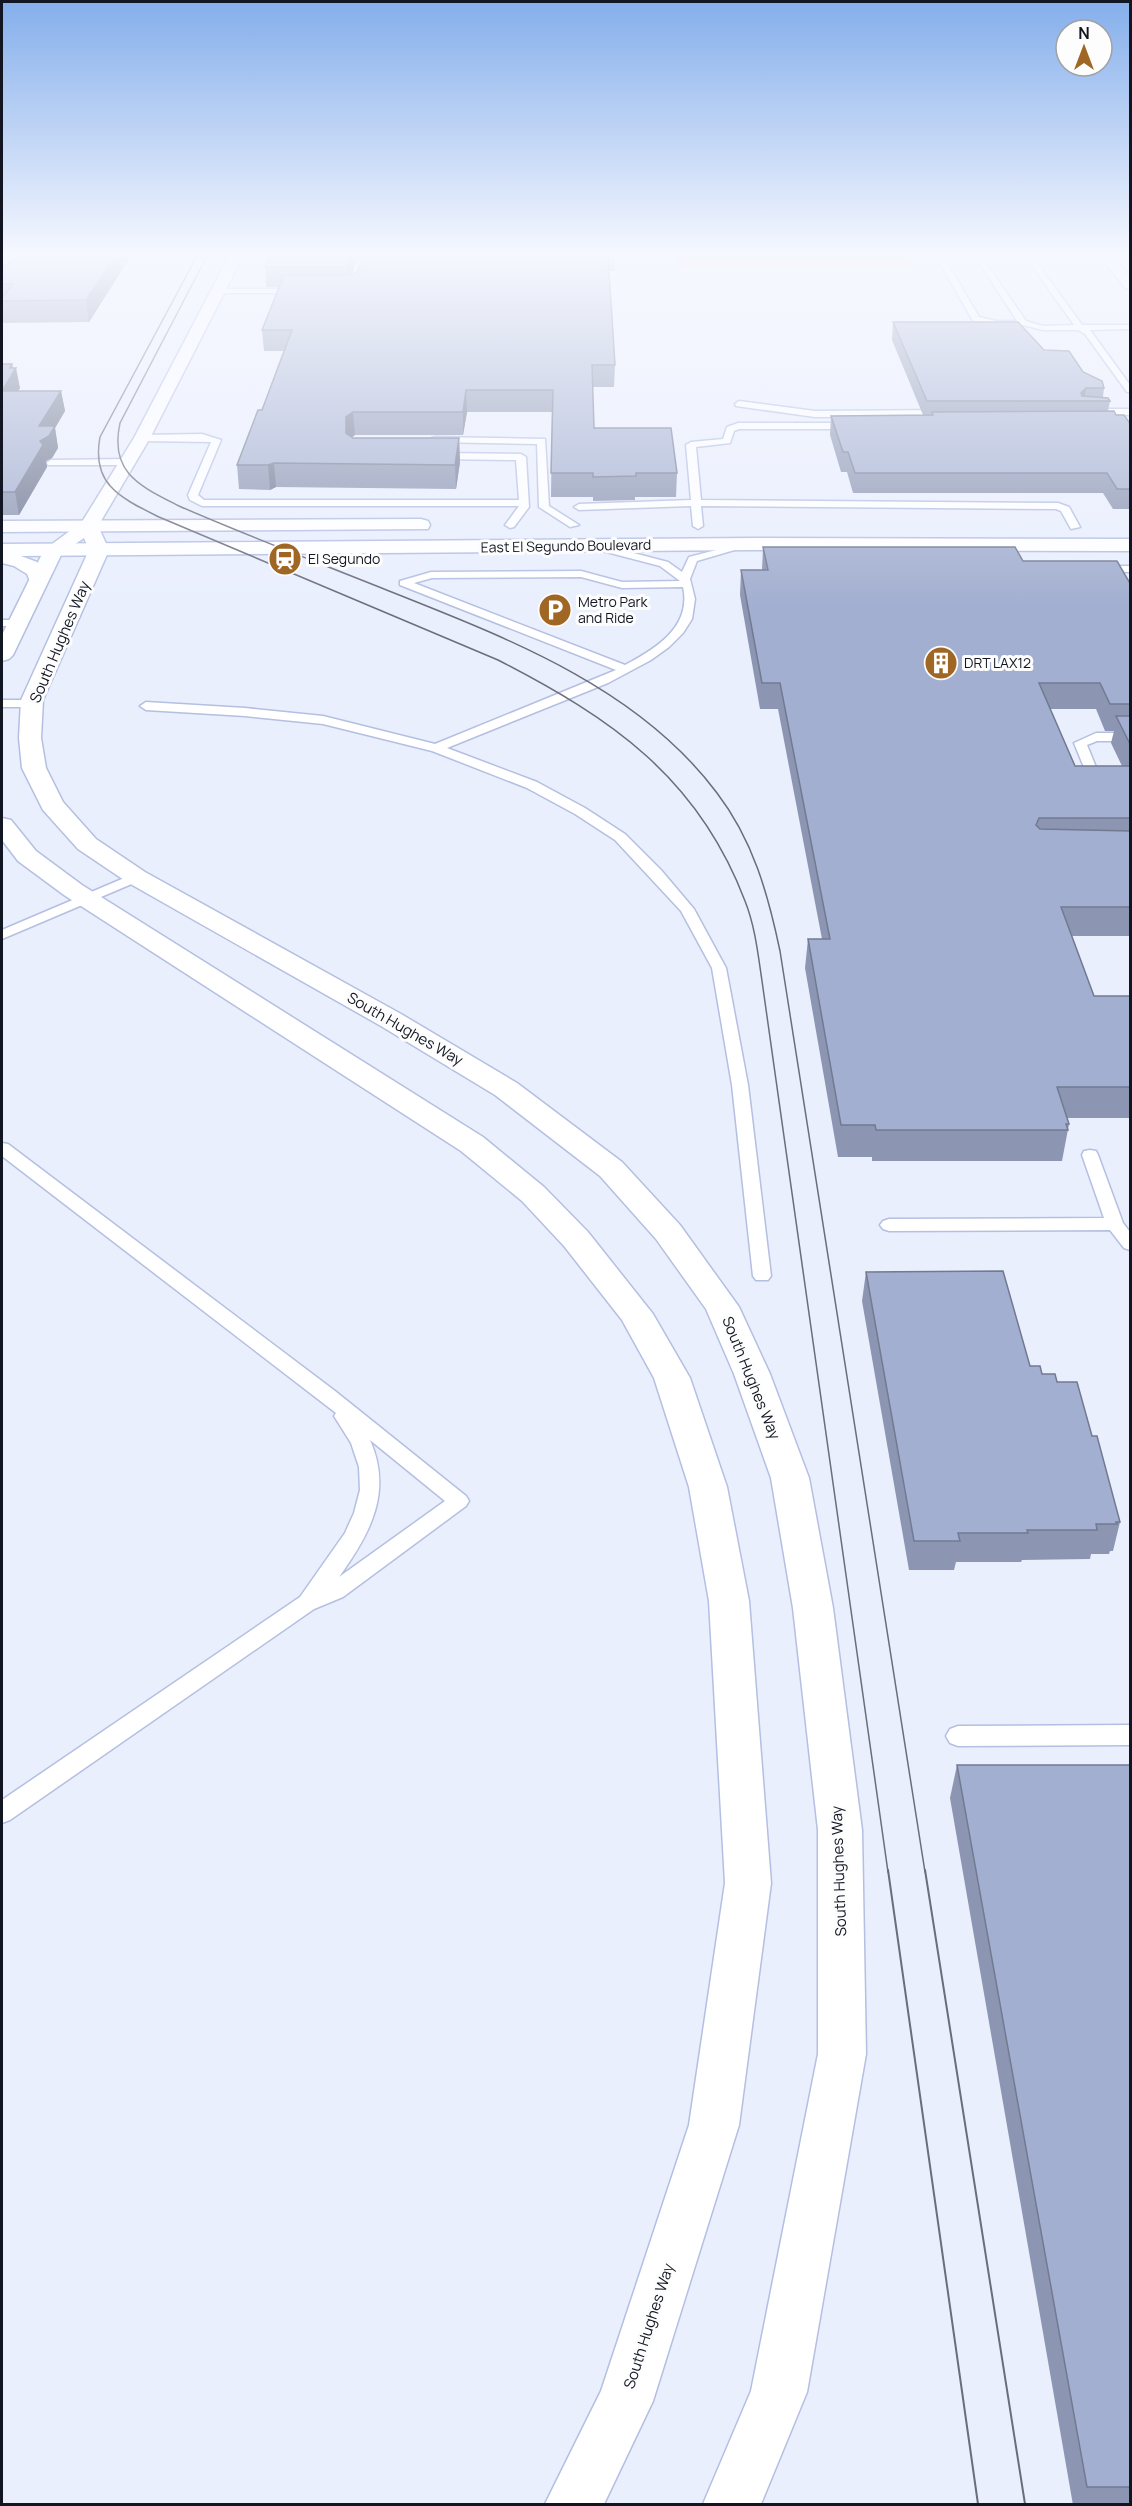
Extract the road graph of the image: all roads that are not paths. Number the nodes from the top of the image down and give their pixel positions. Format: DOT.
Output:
graph roads {
  1 [pos="176,373"];
  2 [pos="1118,373"];
  3 [pos="1131,390"];
  4 [pos="739,404"];
  5 [pos="1081,412"];
  6 [pos="1131,412"];
  7 [pos="954,413"];
  8 [pos="869,426"];
  9 [pos="142,438"];
  10 [pos="425,440"];
  11 [pos="426,456"];
  12 [pos="51,462"];
  13 [pos="127,462"];
  14 [pos="523,503"];
  15 [pos="695,503"];
  16 [pos="577,516"];
  17 [pos="442,525"];
  18 [pos="502,525"];
  19 [pos="594,525"];
  20 [pos="678,525"];
  21 [pos="698,525"];
  22 [pos="88,526"];
  23 [pos="721,526"];
  24 [pos="744,526"];
  25 [pos="2,527"];
  26 [pos="1075,527"];
  27 [pos="1131,527"];
  28 [pos="752,544"];
  29 [pos="924,545"];
  30 [pos="1131,545"];
  31 [pos="595,546"];
  32 [pos="2,550"];
  33 [pos="54,550"];
  34 [pos="99,550"];
  35 [pos="958,555"];
  36 [pos="2,557"];
  37 [pos="1085,569"];
  38 [pos="1131,569"];
  39 [pos="38,580"];
  40 [pos="686,582"];
  41 [pos="9,623"];
  42 [pos="2,655"];
  43 [pos="624,669"];
  44 [pos="17,704"];
  45 [pos="146,706"];
  46 [pos="1131,737"];
  47 [pos="436,748"];
  48 [pos="1094,777"];
  49 [pos="2,825"];
  50 [pos="136,877"];
  51 [pos="86,899"];
  52 [pos="2,935"];
  53 [pos="2,1148"];
  54 [pos="1090,1155"];
  55 [pos="1115,1224"];
  56 [pos="890,1225"];
  57 [pos="1131,1244"];
  58 [pos="762,1276"];
  59 [pos="328,1396"];
  60 [pos="306,1603"];
  61 [pos="1131,1735"];
  62 [pos="958,1736"];
  63 [pos="2,1814"];
  64 [pos="574,2505"];
  65 [pos="732,2505"];
  1 -- 9 [label="street"];
  2 -- 3 [label="lane"];
  4 -- 7 [label="lane"];
  5 -- 6 [label="lane"];
  8 -- 15 [label="lane"];
  9 -- 13 [label="street"];
  9 -- 14 [label="lane"];
  10 -- 16 [label="lane"];
  11 -- 14 [label="lane"];
  12 -- 13 [label="lane"];
  13 -- 22 [label="street"];
  14 -- 18 [label="lane"];
  15 -- 16 [label="lane"];
  15 -- 21 [label="lane"];
  15 -- 26 [label="lane"];
  16 -- 18 [label="street, East El Segundo Boulevard"];
  16 -- 19 [label="street, East El Segundo Boulevard"];
  17 -- 22 [label="street"];
  20 -- 21 [label="street"];
  21 -- 23 [label="street"];
  22 -- 25 [label="street"];
  22 -- 33 [label="street"];
  22 -- 34 [label="street"];
  24 -- 26 [label="street"];
  26 -- 27 [label="street"];
  28 -- 29 [label="street, East El Segundo Boulevard"];
  28 -- 31 [label="street, East El Segundo Boulevard"];
  28 -- 40 [label="lane"];
  29 -- 30 [label="street, East El Segundo Boulevard"];
  29 -- 35 [label="lane"];
  31 -- 34 [label="street, East El Segundo Boulevard"];
  31 -- 40 [label="lane"];
  32 -- 33 [label="street, East El Segundo Boulevard"];
  33 -- 34 [label="street, East El Segundo Boulevard"];
  33 -- 39 [label="street"];
  34 -- 44 [label="street, South Hughes Way"];
  36 -- 39 [label="street"];
  37 -- 38 [label="lane"];
  39 -- 41 [label="street"];
  40 -- 43 [label="lane"];
  40 -- 43 [label="lane"];
  41 -- 42 [label="street"];
  43 -- 47 [label="lane"];
  44 -- 50 [label="street, South Hughes Way"];
  45 -- 47 [label="lane"];
  46 -- 48 [label="lane"];
  47 -- 58 [label="lane"];
  49 -- 51 [label="street, South Hughes Way"];
  50 -- 51 [label="lane"];
  50 -- 65 [label="street, South Hughes Way"];
  51 -- 52 [label="lane"];
  51 -- 64 [label="street, South Hughes Way"];
  53 -- 59 [label="lane"];
  54 -- 55 [label="lane"];
  55 -- 56 [label="lane"];
  55 -- 57 [label="lane"];
  59 -- 60 [label="lane"];
  59 -- 60 [label="lane"];
  60 -- 63 [label="lane"];
  61 -- 62 [label="lane"];
}
